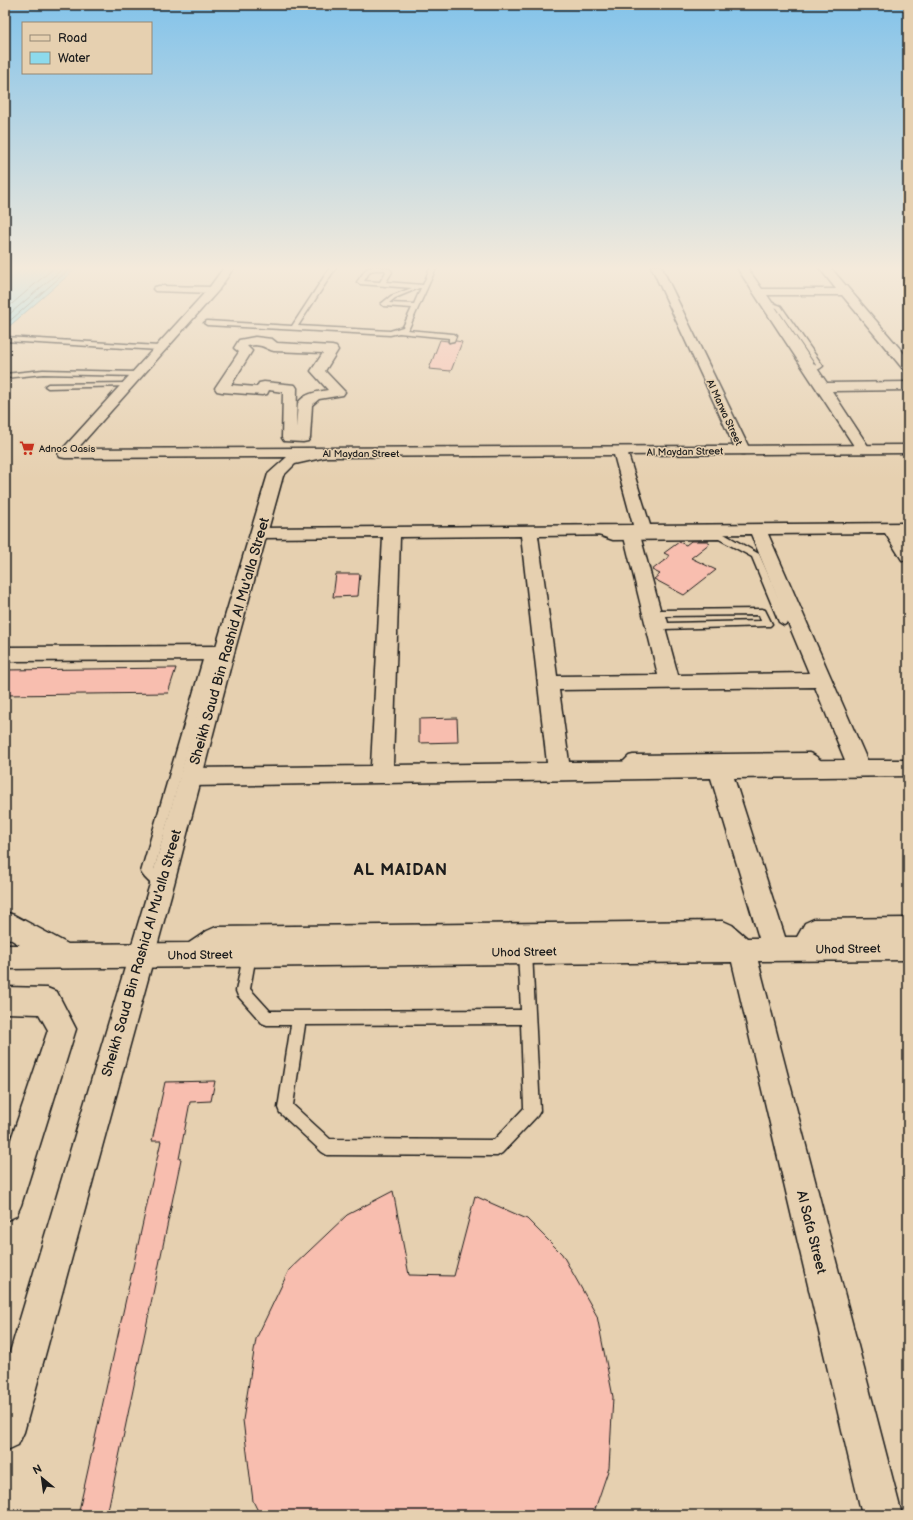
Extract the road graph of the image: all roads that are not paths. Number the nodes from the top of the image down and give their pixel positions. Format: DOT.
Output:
graph roads {
  1 [pos="170,337"];
  2 [pos="453,337"];
  3 [pos="690,337"];
  4 [pos="790,337"];
  5 [pos="883,337"];
  6 [pos="5,339"];
  7 [pos="451,341"];
  8 [pos="160,348"];
  9 [pos="908,366"];
  10 [pos="5,376"];
  11 [pos="131,379"];
  12 [pos="48,386"];
  13 [pos="908,386"];
  14 [pos="824,387"];
  15 [pos="222,388"];
  16 [pos="863,449"];
  17 [pos="908,449"];
  18 [pos="743,450"];
  19 [pos="620,452"];
  20 [pos="324,453"];
  21 [pos="252,454"];
  22 [pos="276,474"];
  23 [pos="890,528"];
  24 [pos="908,528"];
  25 [pos="757,529"];
  26 [pos="530,531"];
  27 [pos="392,532"];
  28 [pos="260,533"];
  29 [pos="637,533"];
  30 [pos="908,556"];
  31 [pos="765,619"];
  32 [pos="791,624"];
  33 [pos="217,653"];
  34 [pos="5,654"];
  35 [pos="822,680"];
  36 [pos="670,682"];
  37 [pos="548,683"];
  38 [pos="908,768"];
  39 [pos="822,769"];
  40 [pos="860,769"];
  41 [pos="720,770"];
  42 [pos="559,771"];
  43 [pos="620,771"];
  44 [pos="382,774"];
  45 [pos="190,777"];
  46 [pos="162,884"];
  47 [pos="5,923"];
  48 [pos="908,930"];
  49 [pos="908,948"];
  50 [pos="804,949"];
  51 [pos="742,950"];
  52 [pos="776,950"];
  53 [pos="525,952"];
  54 [pos="249,954"];
  55 [pos="192,955"];
  56 [pos="140,956"];
  57 [pos="5,957"];
  58 [pos="66,957"];
  59 [pos="5,1000"];
  60 [pos="528,1017"];
  61 [pos="299,1018"];
  62 [pos="5,1205"];
  63 [pos="5,1432"];
  64 [pos="882,1515"];
  1 -- 8 [label="street, Al Maydan Street"];
  2 -- 7 [label="lane"];
  3 -- 18 [label="street, Al Marwa Street"];
  4 -- 14 [label="street"];
  5 -- 9 [label="street"];
  6 -- 8 [label="lane"];
  8 -- 11 [label="street, Al Maydan Street"];
  10 -- 11 [label="lane"];
  11 -- 12 [label="lane"];
  11 -- 21 [label="street, Al Maydan Street"];
  13 -- 14 [label="street"];
  14 -- 16 [label="street"];
  15 -- 15 [label="street"];
  16 -- 17 [label="street, Al Maydan Street"];
  16 -- 18 [label="street, Al Maydan Street"];
  18 -- 19 [label="street, Al Maydan Street"];
  19 -- 20 [label="street, Al Maydan Street"];
  19 -- 29 [label="street"];
  20 -- 21 [label="street, Al Maydan Street"];
  20 -- 22 [label="street"];
  21 -- 22 [label="street"];
  22 -- 28 [label="street, Sheikh Saud Bin Rashid Al Mu'alla Street"];
  23 -- 24 [label="street"];
  23 -- 25 [label="street"];
  23 -- 30 [label="street"];
  25 -- 29 [label="street"];
  25 -- 32 [label="street"];
  26 -- 27 [label="street"];
  26 -- 29 [label="street"];
  26 -- 37 [label="street"];
  27 -- 28 [label="street"];
  27 -- 44 [label="street"];
  28 -- 33 [label="street, Sheikh Saud Bin Rashid Al Mu'alla Street"];
  29 -- 32 [label="lane"];
  29 -- 36 [label="street"];
  31 -- 31 [label="lane"];
  31 -- 32 [label="lane"];
  32 -- 35 [label="street"];
  33 -- 34 [label="street"];
  33 -- 45 [label="street, Sheikh Saud Bin Rashid Al Mu'alla Street"];
  33 -- 46 [label="lane"];
  35 -- 36 [label="street"];
  35 -- 40 [label="street"];
  36 -- 37 [label="street"];
  37 -- 42 [label="street"];
  38 -- 40 [label="street"];
  39 -- 40 [label="street"];
  39 -- 41 [label="street"];
  39 -- 43 [label="lane"];
  41 -- 43 [label="street"];
  41 -- 52 [label="street"];
  42 -- 43 [label="street"];
  42 -- 44 [label="street"];
  44 -- 45 [label="street"];
  45 -- 46 [label="street, Sheikh Saud Bin Rashid Al Mu'alla Street"];
  46 -- 56 [label="street, Sheikh Saud Bin Rashid Al Mu'alla Street"];
  47 -- 58 [label="street"];
  48 -- 50 [label="street"];
  49 -- 50 [label="street, Uhod Street"];
  50 -- 52 [label="street, Uhod Street"];
  51 -- 52 [label="street, Uhod Street"];
  51 -- 53 [label="street, Uhod Street"];
  51 -- 55 [label="street"];
  51 -- 64 [label="street, Al Safa Street"];
  53 -- 54 [label="street, Uhod Street"];
  53 -- 60 [label="lane"];
  54 -- 55 [label="street, Uhod Street"];
  54 -- 61 [label="lane"];
  55 -- 56 [label="street, Uhod Street"];
  56 -- 58 [label="street, Uhod Street"];
  56 -- 63 [label="street, Sheikh Saud Bin Rashid Al Mu'alla Street"];
  57 -- 58 [label="street, Uhod Street"];
  59 -- 62 [label="street"];
  60 -- 61 [label="lane"];
  60 -- 61 [label="lane"];
}
